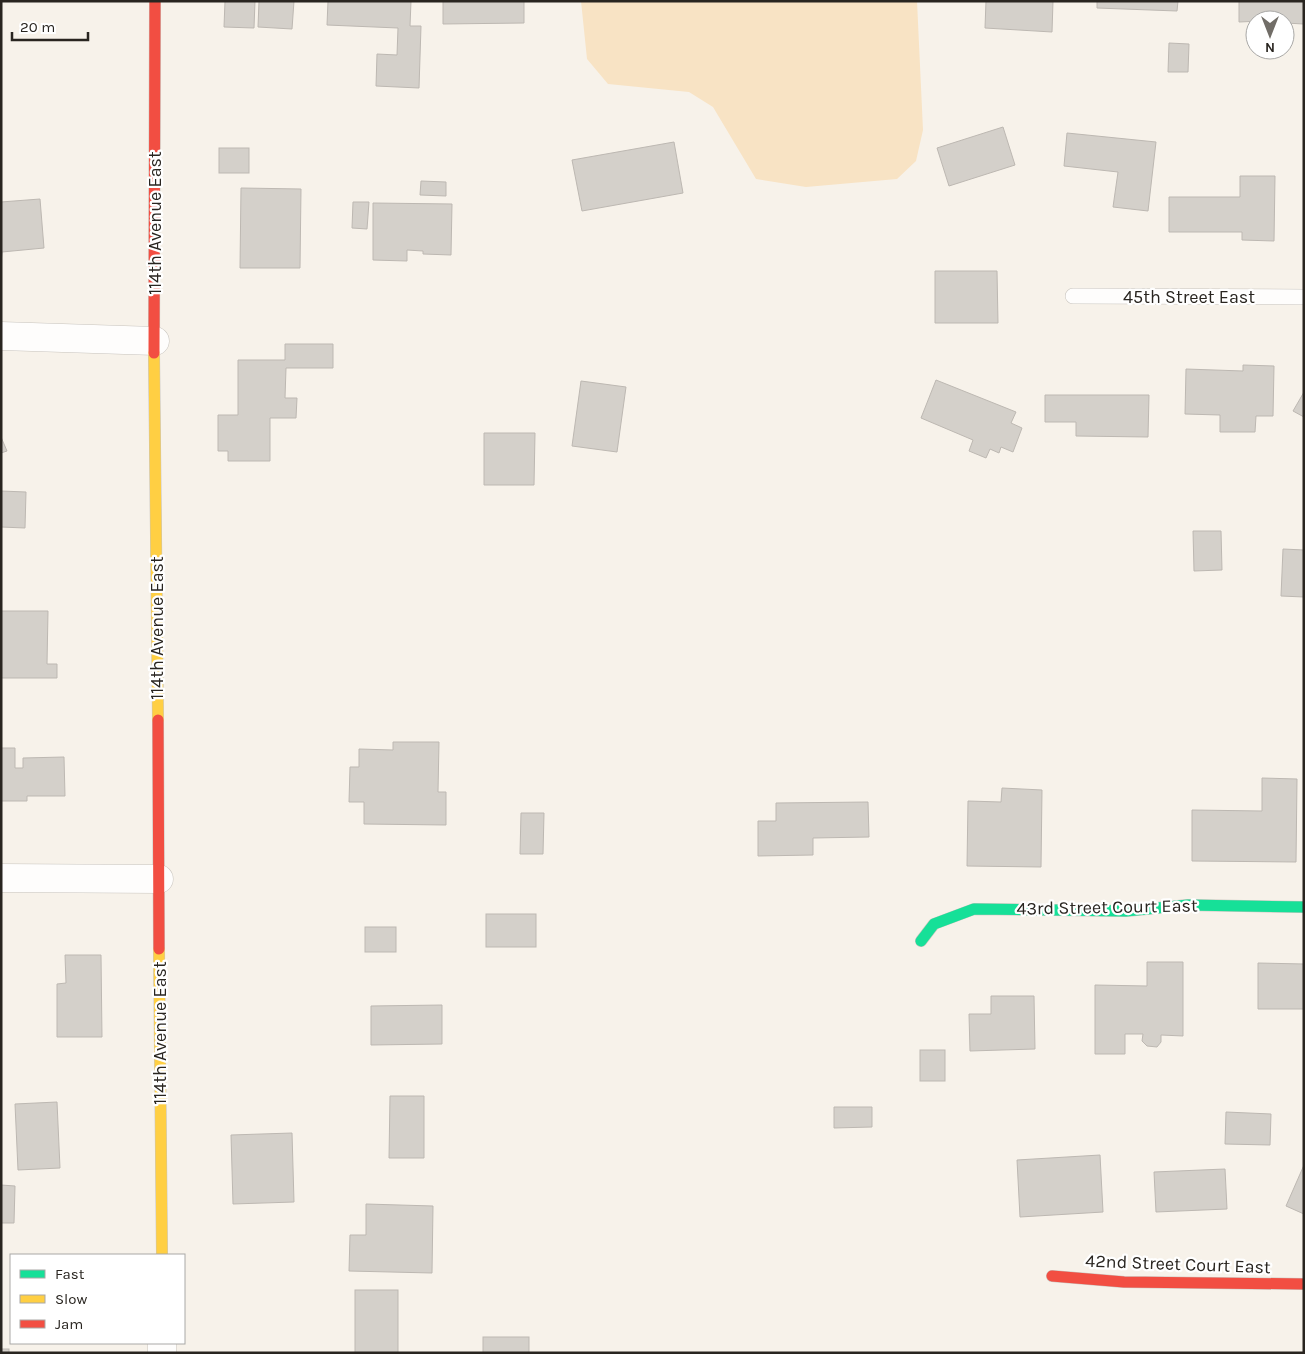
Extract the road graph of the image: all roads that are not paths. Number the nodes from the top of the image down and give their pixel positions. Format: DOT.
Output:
graph roads {
  1 [pos="156,1"];
  2 [pos="1073,296"];
  3 [pos="1304,297"];
  4 [pos="1,336"];
  5 [pos="155,341"];
  6 [pos="1,878"];
  7 [pos="159,879"];
  8 [pos="1304,907"];
  9 [pos="921,941"];
  10 [pos="162,1254"];
  11 [pos="1052,1276"];
  12 [pos="1304,1284"];
  1 -- 5 [label="street, 114th Avenue East"];
  2 -- 3 [label="lane, 45th Street East"];
  4 -- 5 [label="street"];
  5 -- 7 [label="street, 114th Avenue East"];
  6 -- 7 [label="street"];
  7 -- 10 [label="street, 114th Avenue East"];
  8 -- 9 [label="street, 43rd Street Court East"];
  11 -- 12 [label="street, 42nd Street Court East"];
}
